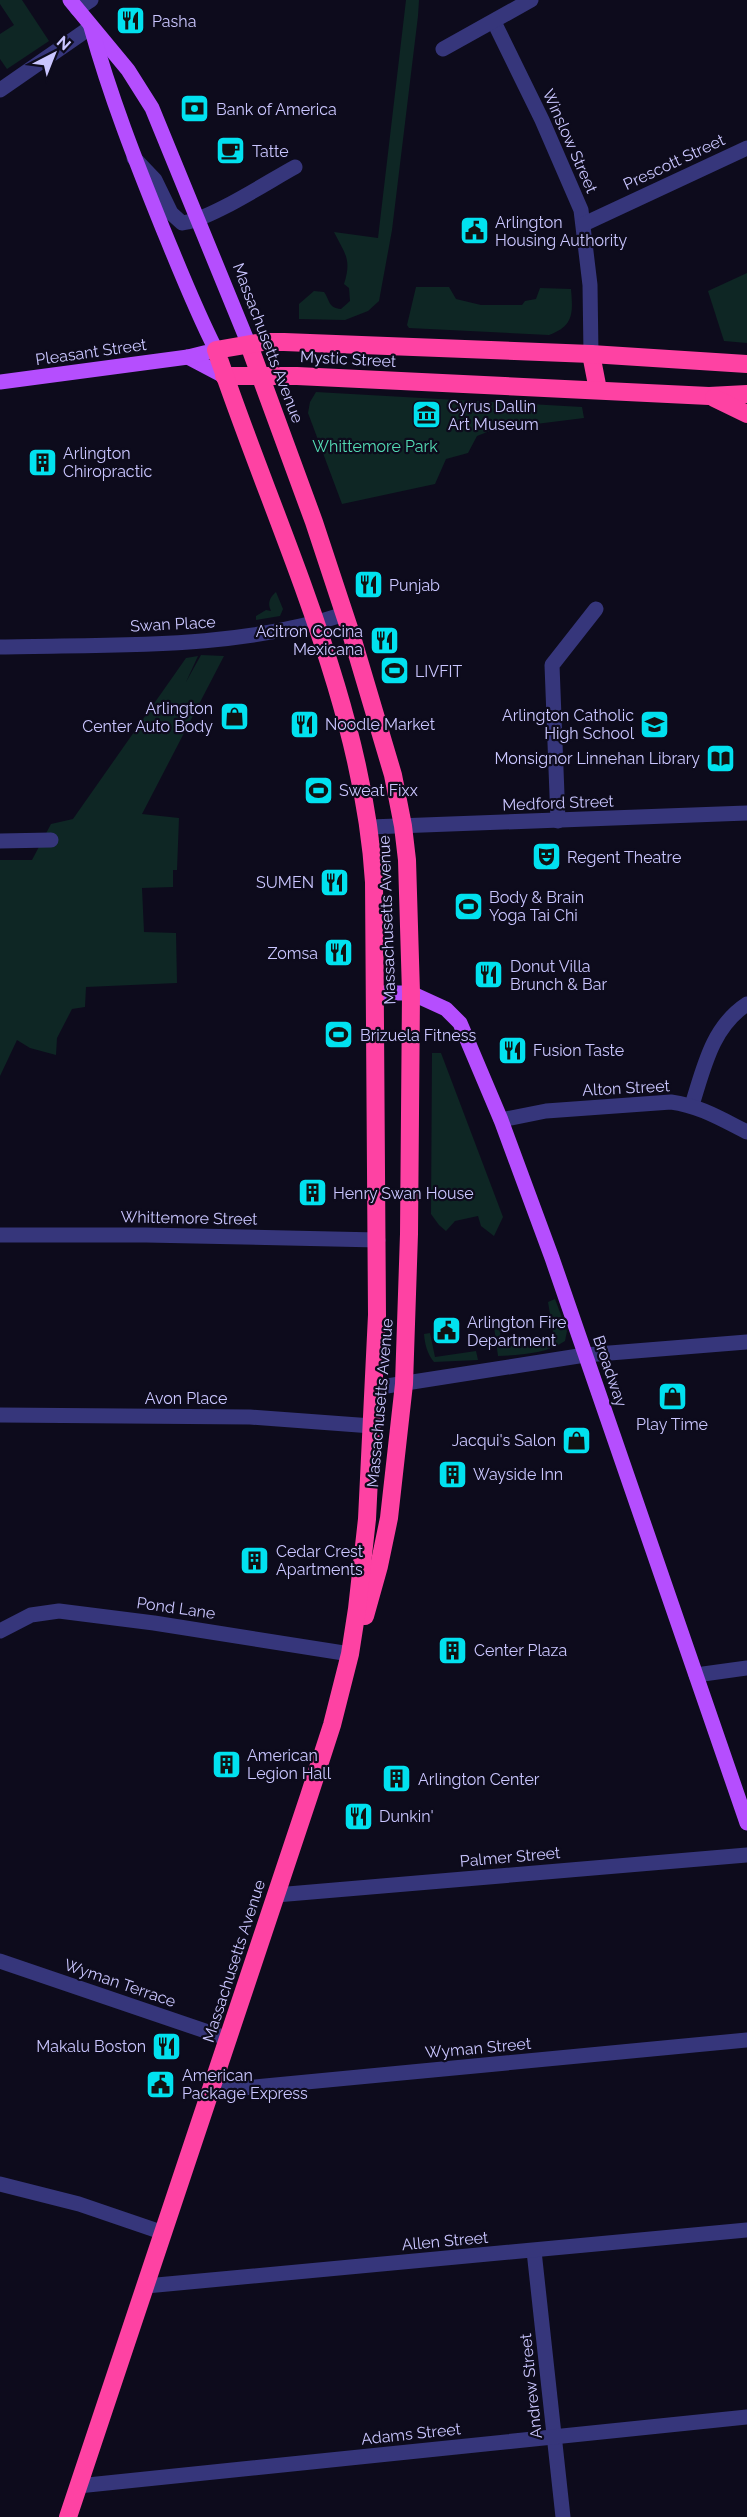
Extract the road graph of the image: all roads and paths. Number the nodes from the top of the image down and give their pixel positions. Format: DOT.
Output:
graph roads {
  1 [pos="92,0"];
  2 [pos="531,0"];
  3 [pos="74,5"];
  4 [pos="494,22"];
  5 [pos="91,27"];
  6 [pos="443,49"];
  7 [pos="0,90"];
  8 [pos="747,148"];
  9 [pos="135,158"];
  10 [pos="295,167"];
  11 [pos="198,218"];
  12 [pos="584,224"];
  13 [pos="249,345"];
  14 [pos="216,350"];
  15 [pos="591,354"];
  16 [pos="188,357"];
  17 [pos="747,364"];
  18 [pos="260,375"];
  19 [pos="224,376"];
  20 [pos="0,382"];
  21 [pos="598,390"];
  22 [pos="747,394"];
  23 [pos="709,396"];
  24 [pos="747,414"];
  25 [pos="596,609"];
  26 [pos="345,614"];
  27 [pos="315,624"];
  28 [pos="0,633"];
  29 [pos="0,647"];
  30 [pos="747,813"];
  31 [pos="558,821"];
  32 [pos="403,825"];
  33 [pos="370,827"];
  34 [pos="51,840"];
  35 [pos="0,841"];
  36 [pos="375,993"];
  37 [pos="411,993"];
  38 [pos="747,1004"];
  39 [pos="692,1105"];
  40 [pos="501,1120"];
  41 [pos="747,1132"];
  42 [pos="0,1235"];
  43 [pos="378,1240"];
  44 [pos="747,1342"];
  45 [pos="585,1355"];
  46 [pos="404,1383"];
  47 [pos="374,1388"];
  48 [pos="0,1415"];
  49 [pos="372,1426"];
  50 [pos="0,1631"];
  51 [pos="350,1654"];
  52 [pos="747,1668"];
  53 [pos="696,1675"];
  54 [pos="747,1823"];
  55 [pos="747,1854"];
  56 [pos="276,1895"];
  57 [pos="0,1961"];
  58 [pos="229,2039"];
  59 [pos="747,2040"];
  60 [pos="212,2091"];
  61 [pos="0,2184"];
  62 [pos="747,2230"];
  63 [pos="164,2233"];
  64 [pos="534,2251"];
  65 [pos="146,2286"];
  66 [pos="747,2417"];
  67 [pos="554,2437"];
  68 [pos="78,2486"];
  69 [pos="68,2517"];
  70 [pos="563,2517"];
  1 -- 3 [label="street"];
  2 -- 4 [label="street"];
  3 -- 5 [label="main road, Massachusetts Avenue"];
  4 -- 6 [label="street"];
  4 -- 12 [label="street, Winslow Street"];
  5 -- 7 [label="street"];
  5 -- 9 [label="main road, Massachusetts Avenue"];
  5 -- 11 [label="main road, Massachusetts Avenue"];
  8 -- 12 [label="street, Prescott Street"];
  9 -- 11 [label="street"];
  9 -- 14 [label="main road, Massachusetts Avenue"];
  10 -- 11 [label="street"];
  11 -- 13 [label="main road, Massachusetts Avenue"];
  12 -- 15 [label="street, Winslow Street"];
  13 -- 14 [label="highway, Mystic Street"];
  13 -- 15 [label="highway, Mystic Street"];
  13 -- 18 [label="highway, Massachusetts Avenue"];
  14 -- 16 [label="main road, Mystic Street"];
  14 -- 19 [label="highway, Massachusetts Avenue"];
  15 -- 17 [label="highway, Mystic Street"];
  15 -- 21 [label="highway"];
  16 -- 19 [label="main road, Mystic Street"];
  16 -- 20 [label="main road, Pleasant Street"];
  18 -- 19 [label="highway, Mystic Street"];
  18 -- 21 [label="highway, Mystic Street"];
  18 -- 26 [label="highway, Massachusetts Avenue"];
  19 -- 27 [label="highway, Massachusetts Avenue"];
  21 -- 23 [label="highway, Mystic Street"];
  22 -- 23 [label="highway, Mystic Street"];
  23 -- 24 [label="highway"];
  25 -- 31 [label="street"];
  26 -- 27 [label="street, Swan Place"];
  26 -- 32 [label="highway, Massachusetts Avenue"];
  27 -- 29 [label="street, Swan Place"];
  27 -- 33 [label="highway, Massachusetts Avenue"];
  28 -- 29 [label="street"];
  30 -- 31 [label="street, Medford Street"];
  31 -- 32 [label="street, Medford Street"];
  32 -- 33 [label="street, Medford Street"];
  32 -- 37 [label="highway, Massachusetts Avenue"];
  33 -- 36 [label="highway, Massachusetts Avenue"];
  34 -- 35 [label="street"];
  36 -- 37 [label="main road, Broadway"];
  36 -- 43 [label="highway, Massachusetts Avenue"];
  37 -- 40 [label="main road, Broadway"];
  37 -- 46 [label="highway, Massachusetts Avenue"];
  38 -- 39 [label="street"];
  39 -- 40 [label="street, Alton Street"];
  39 -- 41 [label="street, Alton Street"];
  40 -- 45 [label="main road, Broadway"];
  42 -- 43 [label="street, Whittemore Street"];
  43 -- 47 [label="highway, Massachusetts Avenue"];
  44 -- 45 [label="street"];
  45 -- 46 [label="street"];
  45 -- 53 [label="main road, Broadway"];
  46 -- 47 [label="street"];
  46 -- 51 [label="highway, Massachusetts Avenue"];
  47 -- 49 [label="highway, Massachusetts Avenue"];
  48 -- 49 [label="street, Avon Place"];
  49 -- 51 [label="highway, Massachusetts Avenue"];
  50 -- 51 [label="street, Pond Lane"];
  51 -- 56 [label="highway, Massachusetts Avenue"];
  52 -- 53 [label="street"];
  53 -- 54 [label="main road, Broadway"];
  55 -- 56 [label="street, Palmer Street"];
  56 -- 58 [label="highway, Massachusetts Avenue"];
  57 -- 58 [label="street, Wyman Terrace"];
  58 -- 60 [label="highway, Massachusetts Avenue"];
  59 -- 60 [label="street, Wyman Street"];
  60 -- 63 [label="highway, Massachusetts Avenue"];
  61 -- 63 [label="street"];
  62 -- 64 [label="street, Allen Street"];
  63 -- 65 [label="highway, Massachusetts Avenue"];
  64 -- 65 [label="street, Allen Street"];
  64 -- 67 [label="street, Andrew Street"];
  65 -- 68 [label="highway, Massachusetts Avenue"];
  66 -- 67 [label="street, Adams Street"];
  67 -- 68 [label="street, Adams Street"];
  67 -- 70 [label="street, Andrew Street"];
  68 -- 69 [label="highway, Massachusetts Avenue"];
}
